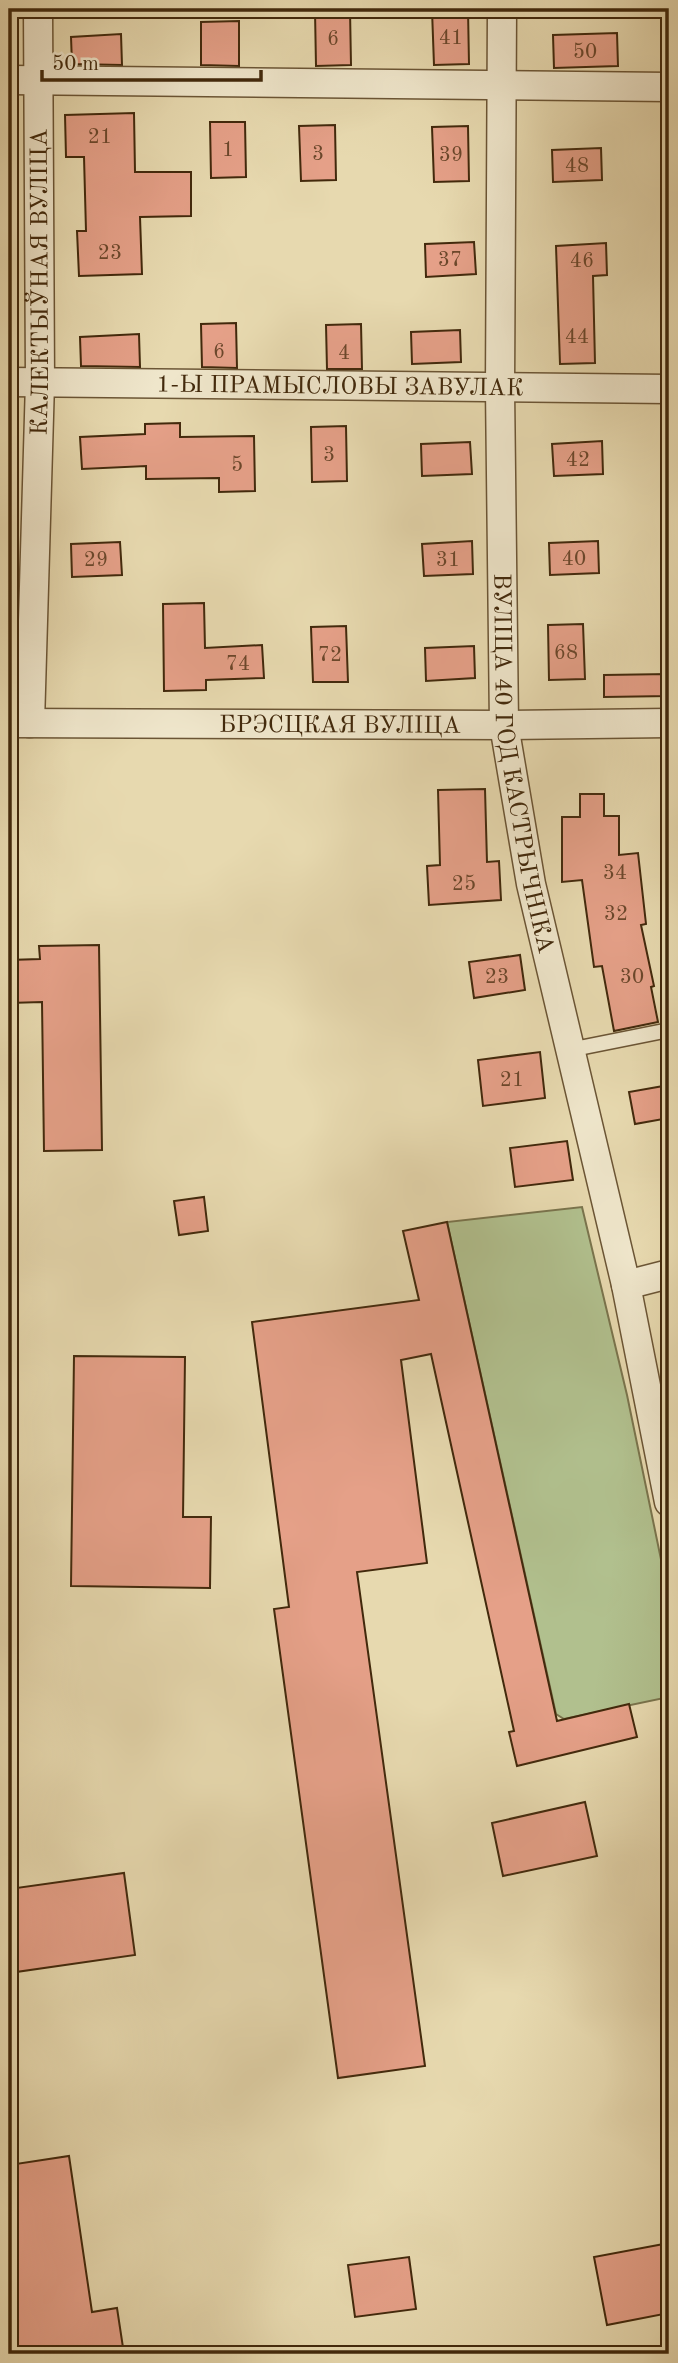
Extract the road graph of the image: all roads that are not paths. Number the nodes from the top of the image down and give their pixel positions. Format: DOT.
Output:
graph roads {
  1 [pos="38,9"];
  2 [pos="502,9"];
  3 [pos="39,79"];
  4 [pos="9,80"];
  5 [pos="501,86"];
  6 [pos="669,86"];
  7 [pos="9,382"];
  8 [pos="40,382"];
  9 [pos="500,389"];
  10 [pos="669,389"];
  11 [pos="19,723"];
  12 [pos="669,723"];
  13 [pos="504,726"];
  14 [pos="669,1030"];
  15 [pos="569,1050"];
  16 [pos="669,1274"];
  17 [pos="626,1285"];
  18 [pos="669,1502"];
  1 -- 3 [label="street, КАЛЕКТЫЎНАЯ ВУЛІЦА"];
  2 -- 5 [label="street, ВУЛІЦА 40 ГОД КАСТРЫЧНІКА"];
  3 -- 4 [label="street"];
  3 -- 5 [label="street"];
  3 -- 8 [label="street, КАЛЕКТЫЎНАЯ ВУЛІЦА"];
  5 -- 6 [label="street"];
  5 -- 9 [label="street, ВУЛІЦА 40 ГОД КАСТРЫЧНІКА"];
  7 -- 8 [label="street, 1-Ы ПРАМЫСЛОВЫ ЗАВУЛАК"];
  8 -- 9 [label="street, 1-Ы ПРАМЫСЛОВЫ ЗАВУЛАК"];
  8 -- 11 [label="street, КАЛЕКТЫЎНАЯ ВУЛІЦА"];
  9 -- 10 [label="street, 1-Ы ПРАМЫСЛОВЫ ЗАВУЛАК"];
  9 -- 13 [label="street, ВУЛІЦА 40 ГОД КАСТРЫЧНІКА"];
  11 -- 13 [label="street, БРЭСЦКАЯ ВУЛІЦА"];
  12 -- 13 [label="street, БРЭСЦКАЯ ВУЛІЦА"];
  13 -- 15 [label="street, ВУЛІЦА 40 ГОД КАСТРЫЧНІКА"];
  14 -- 15 [label="lane"];
  15 -- 17 [label="street, ВУЛІЦА 40 ГОД КАСТРЫЧНІКА"];
  16 -- 17 [label="street"];
  17 -- 18 [label="street, ВУЛІЦА 40 ГОД КАСТРЫЧНІКА"];
}
